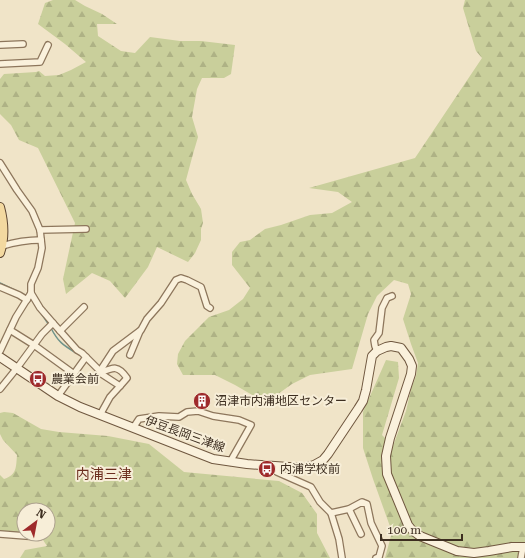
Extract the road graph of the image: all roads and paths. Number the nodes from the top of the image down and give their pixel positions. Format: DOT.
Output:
graph roads {
  1 [pos="23,44"];
  2 [pos="0,45"];
  3 [pos="48,45"];
  4 [pos="0,64"];
  5 [pos="0,163"];
  6 [pos="0,207"];
  7 [pos="86,229"];
  8 [pos="40,230"];
  9 [pos="41,240"];
  10 [pos="1,250"];
  11 [pos="0,287"];
  12 [pos="31,294"];
  13 [pos="392,296"];
  14 [pos="27,300"];
  15 [pos="84,307"];
  16 [pos="210,308"];
  17 [pos="53,324"];
  18 [pos="10,330"];
  19 [pos="141,330"];
  20 [pos="60,332"];
  21 [pos="34,345"];
  22 [pos="0,351"];
  23 [pos="377,351"];
  24 [pos="130,355"];
  25 [pos="0,357"];
  26 [pos="86,358"];
  27 [pos="17,368"];
  28 [pos="100,372"];
  29 [pos="74,374"];
  30 [pos="120,386"];
  31 [pos="0,389"];
  32 [pos="58,396"];
  33 [pos="100,415"];
  34 [pos="133,428"];
  35 [pos="230,462"];
  36 [pos="270,466"];
  37 [pos="349,509"];
  38 [pos="331,513"];
  39 [pos="0,534"];
  40 [pos="362,534"];
  41 [pos="16,535"];
  42 [pos="524,547"];
  43 [pos="342,558"];
  44 [pos="376,558"];
  45 [pos="521,558"];
  1 -- 2 [label="street"];
  3 -- 4 [label="street"];
  5 -- 8 [label="street"];
  6 -- 10 [label="main road"];
  7 -- 8 [label="street"];
  8 -- 9 [label="street"];
  9 -- 10 [label="street"];
  9 -- 12 [label="street"];
  11 -- 14 [label="street"];
  12 -- 14 [label="street"];
  12 -- 17 [label="street"];
  13 -- 23 [label="street"];
  14 -- 18 [label="street"];
  15 -- 20 [label="street"];
  16 -- 19 [label="street"];
  17 -- 20 [label="street"];
  17 -- 21 [label="street"];
  18 -- 21 [label="street"];
  18 -- 22 [label="street"];
  19 -- 24 [label="street"];
  19 -- 28 [label="street"];
  20 -- 26 [label="street"];
  21 -- 27 [label="street"];
  21 -- 29 [label="street"];
  23 -- 36 [label="main road, 伊豆長岡三津線"];
  23 -- 42 [label="main road"];
  25 -- 27 [label="main road, 伊豆長岡三津線"];
  26 -- 28 [label="street"];
  26 -- 29 [label="street"];
  27 -- 31 [label="street"];
  27 -- 32 [label="main road, 伊豆長岡三津線"];
  28 -- 30 [label="street"];
  28 -- 30 [label="street"];
  29 -- 32 [label="street"];
  30 -- 33 [label="street"];
  32 -- 33 [label="main road, 伊豆長岡三津線"];
  33 -- 34 [label="main road, 伊豆長岡三津線"];
  34 -- 35 [label="main road, 伊豆長岡三津線"];
  34 -- 35 [label="street"];
  35 -- 36 [label="main road, 伊豆長岡三津線"];
  36 -- 38 [label="street"];
  37 -- 38 [label="street"];
  37 -- 40 [label="street"];
  37 -- 44 [label="street"];
  38 -- 43 [label="street"];
  39 -- 41 [label="street"];
  42 -- 45 [label="street"];
}
